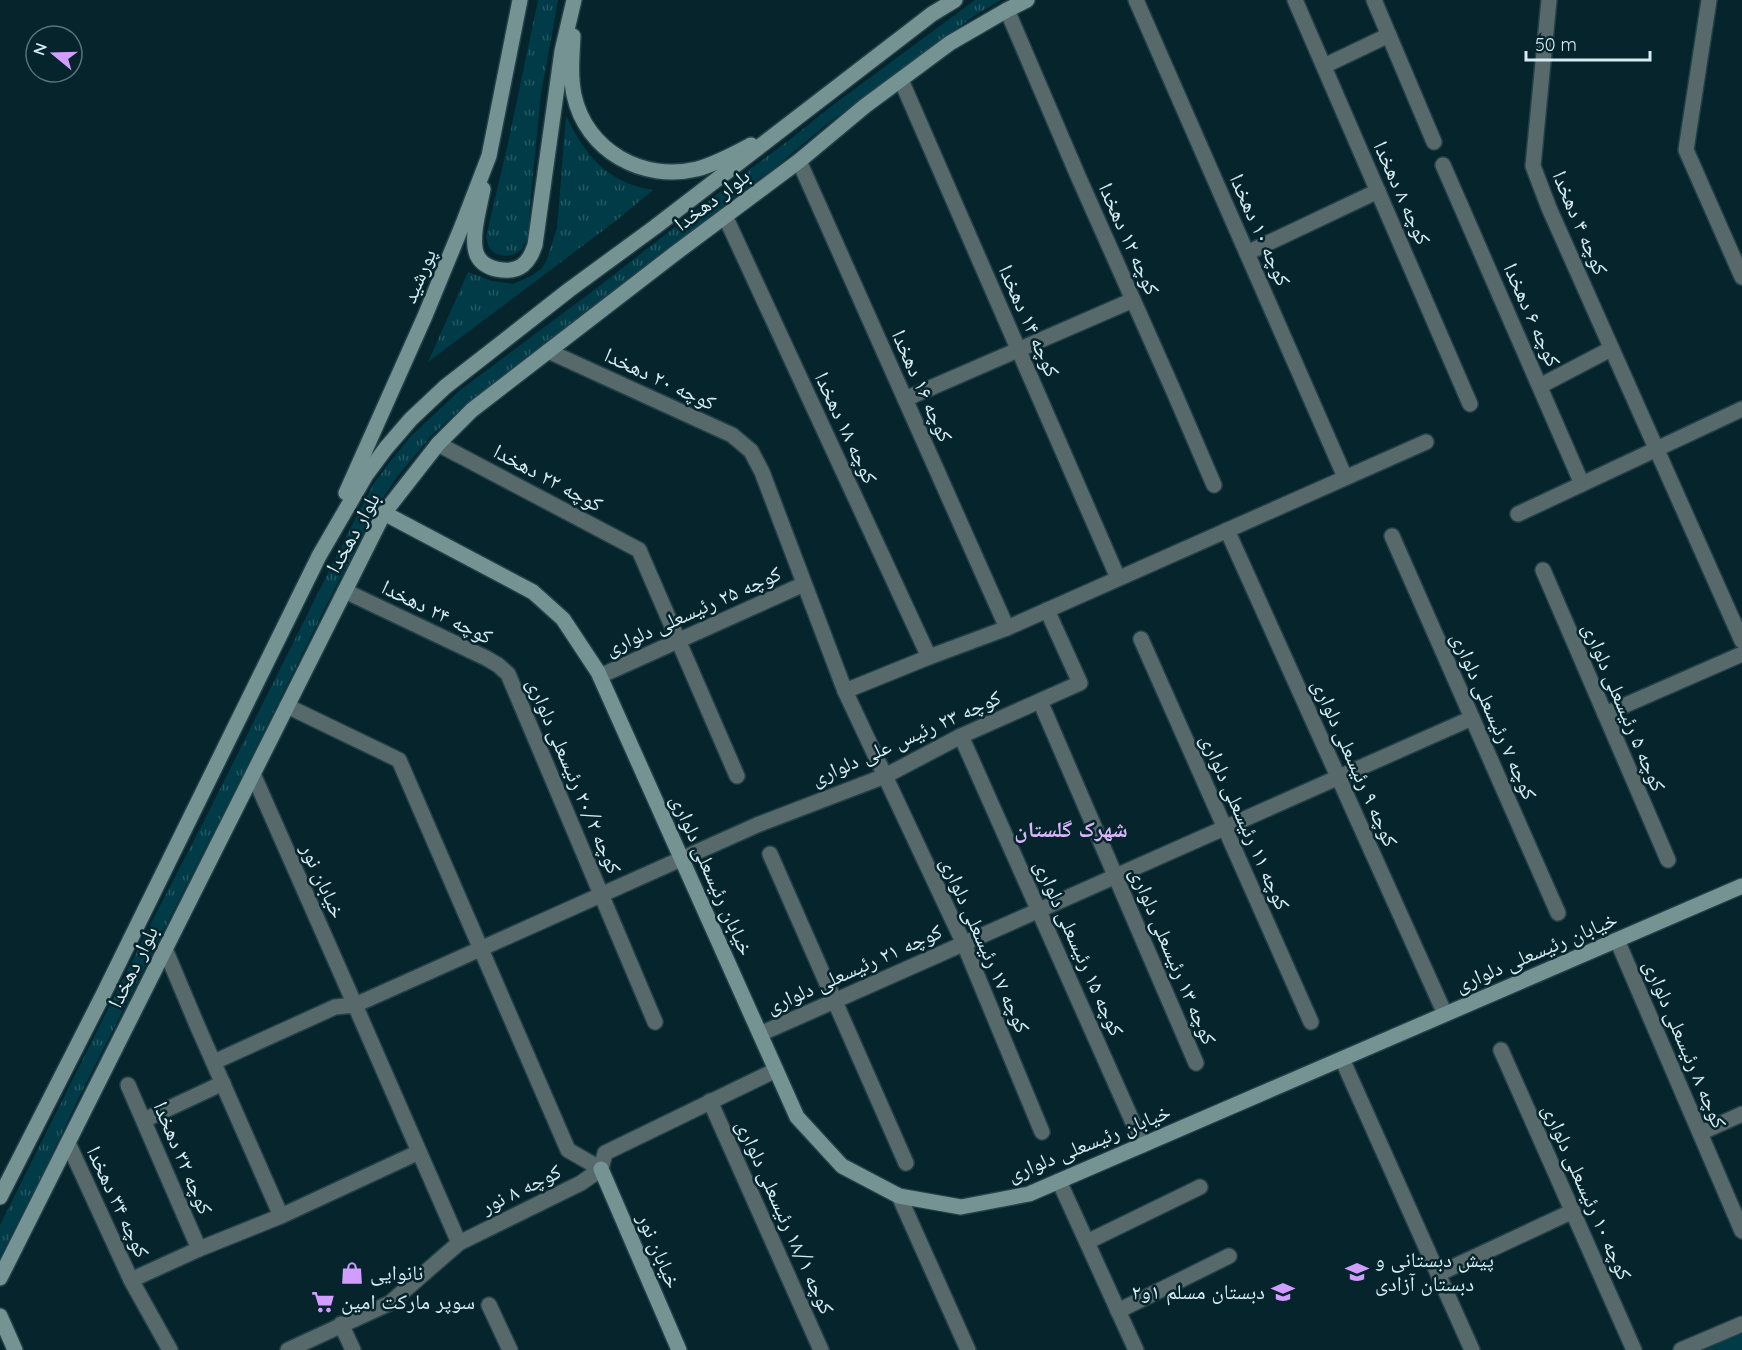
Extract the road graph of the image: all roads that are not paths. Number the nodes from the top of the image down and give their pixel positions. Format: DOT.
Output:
graph roads {
  1 [pos="520,0"];
  2 [pos="955,0"];
  3 [pos="1028,0"];
  4 [pos="1136,0"];
  5 [pos="1295,0"];
  6 [pos="1374,0"];
  7 [pos="1550,0"];
  8 [pos="1709,0"];
  9 [pos="574,2"];
  10 [pos="1007,10"];
  11 [pos="1389,35"];
  12 [pos="1323,66"];
  13 [pos="901,80"];
  14 [pos="787,126"];
  15 [pos="1434,142"];
  16 [pos="489,156"];
  17 [pos="799,161"];
  18 [pos="1443,165"];
  19 [pos="1378,191"];
  20 [pos="725,216"];
  21 [pos="1247,253"];
  22 [pos="1742,277"];
  23 [pos="1133,300"];
  24 [pos="1019,350"];
  25 [pos="549,351"];
  26 [pos="1605,352"];
  27 [pos="1540,386"];
  28 [pos="905,399"];
  29 [pos="1470,404"];
  30 [pos="1742,409"];
  31 [pos="1426,442"];
  32 [pos="438,444"];
  33 [pos="1656,449"];
  34 [pos="751,451"];
  35 [pos="1345,477"];
  36 [pos="1582,483"];
  37 [pos="1214,485"];
  38 [pos="384,513"];
  39 [pos="1518,514"];
  40 [pos="1227,530"];
  41 [pos="1392,536"];
  42 [pos="319,555"];
  43 [pos="1543,570"];
  44 [pos="1118,578"];
  45 [pos="804,584"];
  46 [pos="345,591"];
  47 [pos="1047,610"];
  48 [pos="1007,628"];
  49 [pos="1141,639"];
  50 [pos="678,640"];
  51 [pos="1742,640"];
  52 [pos="1742,654"];
  53 [pos="929,657"];
  54 [pos="508,674"];
  55 [pos="600,676"];
  56 [pos="845,691"];
  57 [pos="1040,701"];
  58 [pos="287,706"];
  59 [pos="1605,714"];
  60 [pos="1472,718"];
  61 [pos="961,736"];
  62 [pos="253,774"];
  63 [pos="737,776"];
  64 [pos="885,776"];
  65 [pos="1338,778"];
  66 [pos="1225,828"];
  67 [pos="770,854"];
  68 [pos="681,858"];
  69 [pos="1668,860"];
  70 [pos="1116,876"];
  71 [pos="1742,886"];
  72 [pos="601,895"];
  73 [pos="1039,910"];
  74 [pos="1558,913"];
  75 [pos="1617,940"];
  76 [pos="964,944"];
  77 [pos="165,949"];
  78 [pos="481,950"];
  79 [pos="835,1001"];
  80 [pos="356,1005"];
  81 [pos="1445,1014"];
  82 [pos="655,1022"];
  83 [pos="1311,1022"];
  84 [pos="760,1034"];
  85 [pos="1501,1050"];
  86 [pos="1342,1059"];
  87 [pos="214,1062"];
  88 [pos="1196,1063"];
  89 [pos="776,1070"];
  90 [pos="223,1083"];
  91 [pos="128,1085"];
  92 [pos="710,1101"];
  93 [pos="1742,1114"];
  94 [pos="144,1120"];
  95 [pos="1042,1132"];
  96 [pos="1700,1133"];
  97 [pos="68,1143"];
  98 [pos="1143,1145"];
  99 [pos="419,1152"];
  100 [pos="906,1163"];
  101 [pos="601,1169"];
  102 [pos="1059,1181"];
  103 [pos="1200,1187"];
  104 [pos="899,1196"];
  105 [pos="0,1197"];
  106 [pos="1573,1211"];
  107 [pos="281,1216"];
  108 [pos="1742,1231"];
  109 [pos="1087,1242"];
  110 [pos="459,1243"];
  111 [pos="199,1249"];
  112 [pos="1229,1256"];
  113 [pos="1438,1274"];
  114 [pos="0,1278"];
  115 [pos="131,1280"];
  116 [pos="489,1305"];
  117 [pos="1118,1311"];
  118 [pos="0,1316"];
  119 [pos="340,1324"];
  120 [pos="1742,1324"];
  121 [pos="15,1350"];
  122 [pos="170,1350"];
  123 [pos="288,1350"];
  124 [pos="352,1350"];
  125 [pos="510,1350"];
  126 [pos="679,1350"];
  127 [pos="821,1350"];
  128 [pos="968,1350"];
  129 [pos="1136,1350"];
  130 [pos="1472,1350"];
  131 [pos="1634,1350"];
  132 [pos="1681,1350"];
  1 -- 16 [label="main road, پورشید"];
  2 -- 14 [label="main road, بلوار دهخدا"];
  3 -- 10 [label="main road, بلوار دهخدا"];
  4 -- 21 [label="street, کوچه ۱۰ دهخدا"];
  5 -- 12 [label="street, کوچه ۸ دهخدا"];
  6 -- 11 [label="street"];
  7 -- 33 [label="street, کوچه ۴ دهخدا"];
  8 -- 22 [label="street"];
  9 -- 14 [label="main road"];
  9 -- 16 [label="main road"];
  10 -- 13 [label="main road, بلوار دهخدا"];
  10 -- 23 [label="street, کوچه ۱۲ دهخدا"];
  11 -- 12 [label="street"];
  11 -- 15 [label="street"];
  12 -- 19 [label="street, کوچه ۸ دهخدا"];
  13 -- 17 [label="main road, بلوار دهخدا"];
  13 -- 24 [label="street, کوچه ۱۴ دهخدا"];
  14 -- 42 [label="main road, بلوار دهخدا"];
  16 -- 42 [label="main road, پورشید"];
  17 -- 20 [label="main road, بلوار دهخدا"];
  17 -- 28 [label="street, کوچه ۱۶ دهخدا"];
  18 -- 27 [label="street, کوچه ۶ دهخدا"];
  19 -- 21 [label="street"];
  19 -- 29 [label="street, کوچه ۸ دهخدا"];
  20 -- 25 [label="main road, بلوار دهخدا"];
  20 -- 53 [label="street, کوچه ۱۸ دهخدا"];
  21 -- 35 [label="street, کوچه ۱۰ دهخدا"];
  23 -- 24 [label="street"];
  23 -- 37 [label="street, کوچه ۱۲ دهخدا"];
  24 -- 28 [label="street"];
  24 -- 44 [label="street, کوچه ۱۴ دهخدا"];
  25 -- 32 [label="main road, بلوار دهخدا"];
  25 -- 34 [label="street, کوچه ۲۰ دهخدا"];
  26 -- 27 [label="street"];
  27 -- 36 [label="street, کوچه ۶ دهخدا"];
  28 -- 48 [label="street, کوچه ۱۶ دهخدا"];
  30 -- 33 [label="street"];
  31 -- 35 [label="street"];
  32 -- 38 [label="main road, بلوار دهخدا"];
  32 -- 50 [label="street, کوچه ۲۲ دهخدا"];
  33 -- 36 [label="street"];
  33 -- 51 [label="street, کوچه ۴ دهخدا"];
  34 -- 45 [label="street, کوچه ۱۷ رئیسعلی دلواری"];
  35 -- 40 [label="street"];
  36 -- 39 [label="street"];
  38 -- 46 [label="main road, بلوار دهخدا"];
  38 -- 55 [label="main road, خیابان رئیسعلی دلواری"];
  40 -- 44 [label="street"];
  40 -- 65 [label="street, کوچه ۹ رئیسعلی دلواری"];
  41 -- 60 [label="street, کوچه ۷ رئیسعلی دلواری"];
  42 -- 105 [label="main road, بلوار دهخدا"];
  43 -- 59 [label="street, کوچه ۵ رئیسعلی دلواری"];
  44 -- 47 [label="street"];
  45 -- 50 [label="street, کوچه ۲۵ رئیسعلی دلواری"];
  45 -- 56 [label="street, کوچه ۱۷ رئیسعلی دلواری"];
  46 -- 54 [label="street, کوچه ۲۴ دهخدا"];
  46 -- 58 [label="main road, بلوار دهخدا"];
  47 -- 48 [label="street"];
  47 -- 57 [label="street, کوچه ۲۳ رئیس علی دلواری"];
  48 -- 53 [label="street"];
  49 -- 66 [label="street, کوچه ۱۱ رئیسعلی دلواری"];
  50 -- 55 [label="street, کوچه ۲۵ رئیسعلی دلواری"];
  50 -- 63 [label="street"];
  52 -- 59 [label="street"];
  53 -- 56 [label="street"];
  54 -- 72 [label="street, کوچه ۲۰/۲ رئیسعلی دلواری"];
  55 -- 68 [label="main road, خیابان رئیسعلی دلواری"];
  56 -- 64 [label="street, کوچه ۱۷ رئیسعلی دلواری"];
  57 -- 61 [label="street, کوچه ۲۳ رئیس علی دلواری"];
  57 -- 70 [label="street, کوچه ۱۳ رئیسعلی دلواری"];
  58 -- 62 [label="main road, بلوار دهخدا"];
  58 -- 78 [label="street"];
  59 -- 69 [label="street, کوچه ۵ رئیسعلی دلواری"];
  60 -- 65 [label="street, کوچه ۲۱ رئیسعلی دلواری"];
  60 -- 74 [label="street, کوچه ۷ رئیسعلی دلواری"];
  61 -- 64 [label="street, کوچه ۲۳ رئیس علی دلواری"];
  61 -- 73 [label="street, کوچه ۱۵ رئیسعلی دلواری"];
  62 -- 77 [label="main road, بلوار دهخدا"];
  62 -- 80 [label="street, خیابان نور"];
  64 -- 68 [label="street, کوچه ۲۳ رئیس علی دلواری"];
  64 -- 76 [label="street, کوچه ۱۷ رئیسعلی دلواری"];
  65 -- 66 [label="street, کوچه ۲۱ رئیسعلی دلواری"];
  65 -- 81 [label="street, کوچه ۹ رئیسعلی دلواری"];
  66 -- 70 [label="street, کوچه ۲۱ رئیسعلی دلواری"];
  66 -- 83 [label="street, کوچه ۱۱ رئیسعلی دلواری"];
  67 -- 79 [label="street"];
  68 -- 72 [label="street, کوچه ۲۳ رئیس علی دلواری"];
  68 -- 84 [label="main road, خیابان رئیسعلی دلواری"];
  70 -- 73 [label="street, کوچه ۲۱ رئیسعلی دلواری"];
  70 -- 88 [label="street, کوچه ۱۳ رئیسعلی دلواری"];
  71 -- 75 [label="main road, خیابان رئیسعلی دلواری"];
  72 -- 78 [label="street, کوچه ۲۳ رئیس علی دلواری"];
  72 -- 82 [label="street, کوچه ۲۰/۲ رئیسعلی دلواری"];
  73 -- 76 [label="street, کوچه ۲۱ رئیسعلی دلواری"];
  73 -- 98 [label="street, کوچه ۱۵ رئیسعلی دلواری"];
  75 -- 81 [label="main road, خیابان رئیسعلی دلواری"];
  75 -- 96 [label="street, کوچه ۸ رئیسعلی دلواری"];
  76 -- 79 [label="street, کوچه ۲۱ رئیسعلی دلواری"];
  76 -- 95 [label="street, کوچه ۱۷ رئیسعلی دلواری"];
  77 -- 87 [label="street"];
  77 -- 97 [label="main road, بلوار دهخدا"];
  78 -- 80 [label="street, کوچه ۲۳ رئیس علی دلواری"];
  78 -- 101 [label="street"];
  79 -- 84 [label="street, کوچه ۲۱ رئیسعلی دلواری"];
  79 -- 100 [label="street"];
  80 -- 87 [label="street, کوچه ۲۳ رئیس علی دلواری"];
  80 -- 99 [label="street, خیابان نور"];
  81 -- 86 [label="main road, خیابان رئیسعلی دلواری"];
  84 -- 89 [label="main road, خیابان رئیسعلی دلواری"];
  85 -- 106 [label="street, کوچه ۱۰ رئیسعلی دلواری"];
  86 -- 98 [label="main road, خیابان رئیسعلی دلواری"];
  86 -- 113 [label="street"];
  87 -- 90 [label="street"];
  89 -- 92 [label="street"];
  89 -- 104 [label="main road, خیابان رئیسعلی دلواری"];
  90 -- 94 [label="street"];
  90 -- 107 [label="street"];
  91 -- 94 [label="street, کوچه ۳۲ دهخدا"];
  92 -- 101 [label="street"];
  92 -- 127 [label="street, کوچه ۱۸/۱ رئیسعلی دلواری"];
  93 -- 96 [label="street"];
  94 -- 111 [label="street, کوچه ۳۲ دهخدا"];
  96 -- 108 [label="street, کوچه ۸ رئیسعلی دلواری"];
  97 -- 114 [label="main road, بلوار دهخدا"];
  97 -- 115 [label="street, کوچه ۳۴ دهخدا"];
  98 -- 102 [label="main road, خیابان رئیسعلی دلواری"];
  99 -- 107 [label="street"];
  99 -- 110 [label="street, خیابان نور"];
  101 -- 110 [label="street, کوچه ۸ نور"];
  101 -- 126 [label="main road, خیابان نور"];
  102 -- 104 [label="main road, خیابان رئیسعلی دلواری"];
  102 -- 109 [label="street"];
  103 -- 109 [label="street"];
  104 -- 128 [label="street"];
  106 -- 113 [label="street"];
  106 -- 131 [label="street, کوچه ۱۰ رئیسعلی دلواری"];
  107 -- 111 [label="street"];
  109 -- 117 [label="street"];
  110 -- 119 [label="street, کوچه ۸ نور"];
  111 -- 115 [label="street"];
  112 -- 117 [label="street"];
  113 -- 130 [label="street"];
  115 -- 122 [label="street, کوچه ۳۴ دهخدا"];
  116 -- 125 [label="street"];
  117 -- 129 [label="street"];
  118 -- 121 [label="main road"];
  119 -- 123 [label="street, کوچه ۸ نور"];
  119 -- 124 [label="street"];
  120 -- 132 [label="street"];
}
